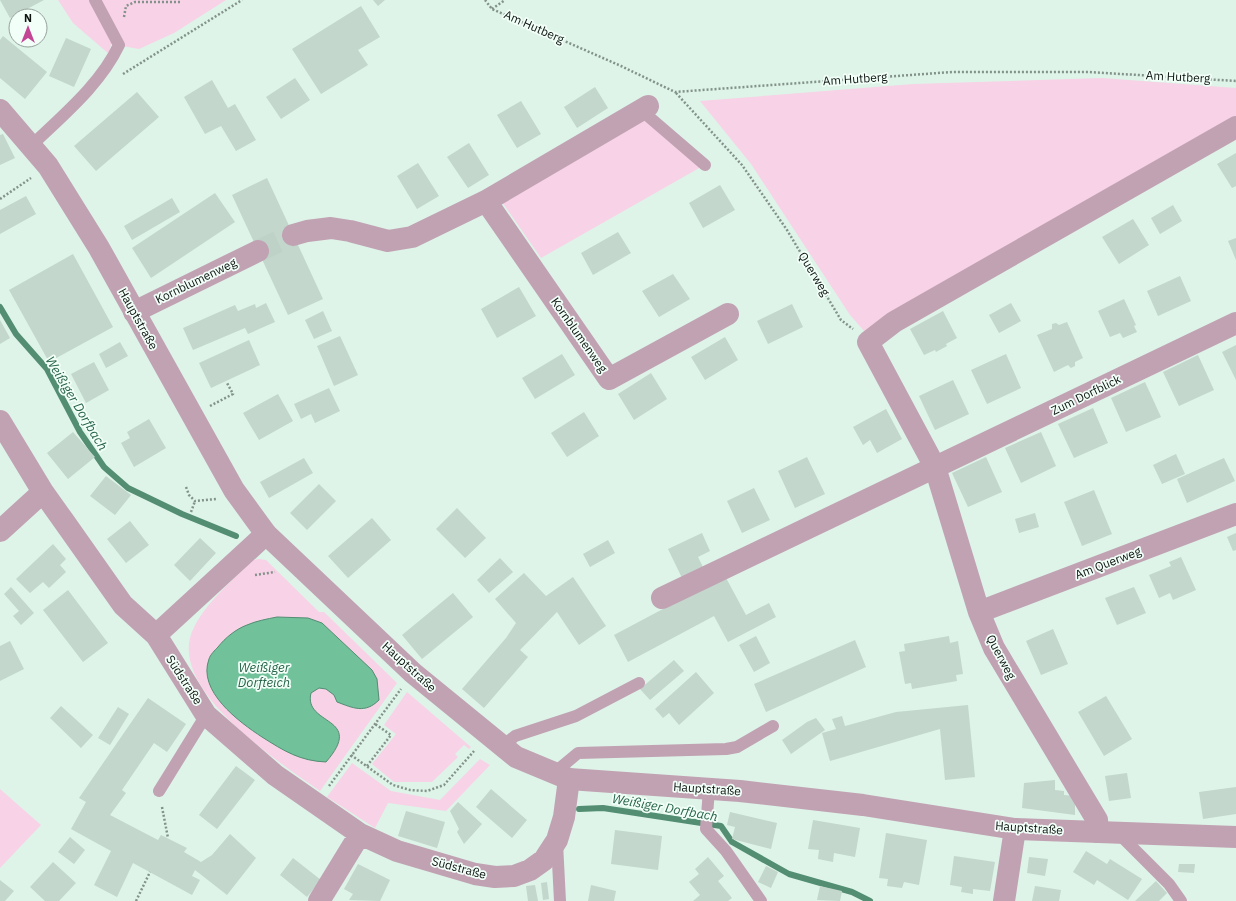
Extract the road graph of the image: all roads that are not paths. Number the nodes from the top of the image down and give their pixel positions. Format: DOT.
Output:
graph roads {
  1 [pos="95,0"];
  2 [pos="644,108"];
  3 [pos="0,110"];
  4 [pos="1236,127"];
  5 [pos="32,145"];
  6 [pos="705,165"];
  7 [pos="486,201"];
  8 [pos="293,235"];
  9 [pos="258,251"];
  10 [pos="134,312"];
  11 [pos="728,314"];
  12 [pos="1236,323"];
  13 [pos="0,421"];
  14 [pos="935,467"];
  15 [pos="43,492"];
  16 [pos="1236,514"];
  17 [pos="0,532"];
  18 [pos="266,534"];
  19 [pos="662,598"];
  20 [pos="979,612"];
  21 [pos="156,635"];
  22 [pos="639,683"];
  23 [pos="206,715"];
  24 [pos="773,726"];
  25 [pos="496,741"];
  26 [pos="561,776"];
  27 [pos="709,789"];
  28 [pos="159,791"];
  29 [pos="1015,829"];
  30 [pos="1108,833"];
  31 [pos="360,834"];
  32 [pos="1236,837"];
  33 [pos="557,840"];
  34 [pos="319,901"];
  35 [pos="560,901"];
  36 [pos="761,901"];
  37 [pos="1004,901"];
  38 [pos="1181,901"];
  1 -- 5 [label="lane"];
  2 -- 6 [label="lane"];
  2 -- 7 [label="street"];
  3 -- 5 [label="street, Hauptstraße"];
  4 -- 14 [label="street, Querweg"];
  5 -- 10 [label="street, Hauptstraße"];
  7 -- 8 [label="street"];
  7 -- 11 [label="street, Kornblumenweg"];
  9 -- 10 [label="street, Kornblumenweg"];
  10 -- 18 [label="street, Hauptstraße"];
  12 -- 14 [label="street, Zum Dorfblick"];
  13 -- 15 [label="street, Südstraße"];
  14 -- 19 [label="street"];
  14 -- 20 [label="street, Querweg"];
  15 -- 17 [label="street"];
  15 -- 21 [label="street, Südstraße"];
  16 -- 20 [label="street, Am Querweg"];
  18 -- 21 [label="street"];
  18 -- 25 [label="street, Hauptstraße"];
  20 -- 30 [label="street, Querweg"];
  21 -- 23 [label="street, Südstraße"];
  22 -- 25 [label="lane"];
  23 -- 28 [label="lane"];
  23 -- 31 [label="street, Südstraße"];
  24 -- 26 [label="lane"];
  25 -- 26 [label="street, Hauptstraße"];
  26 -- 27 [label="street, Hauptstraße"];
  26 -- 33 [label="street, Südstraße"];
  27 -- 29 [label="street, Hauptstraße"];
  27 -- 36 [label="lane"];
  29 -- 30 [label="street, Hauptstraße"];
  29 -- 37 [label="street"];
  30 -- 32 [label="street, Hauptstraße"];
  30 -- 38 [label="lane"];
  31 -- 33 [label="street, Südstraße"];
  31 -- 34 [label="street"];
  33 -- 35 [label="lane"];
}
